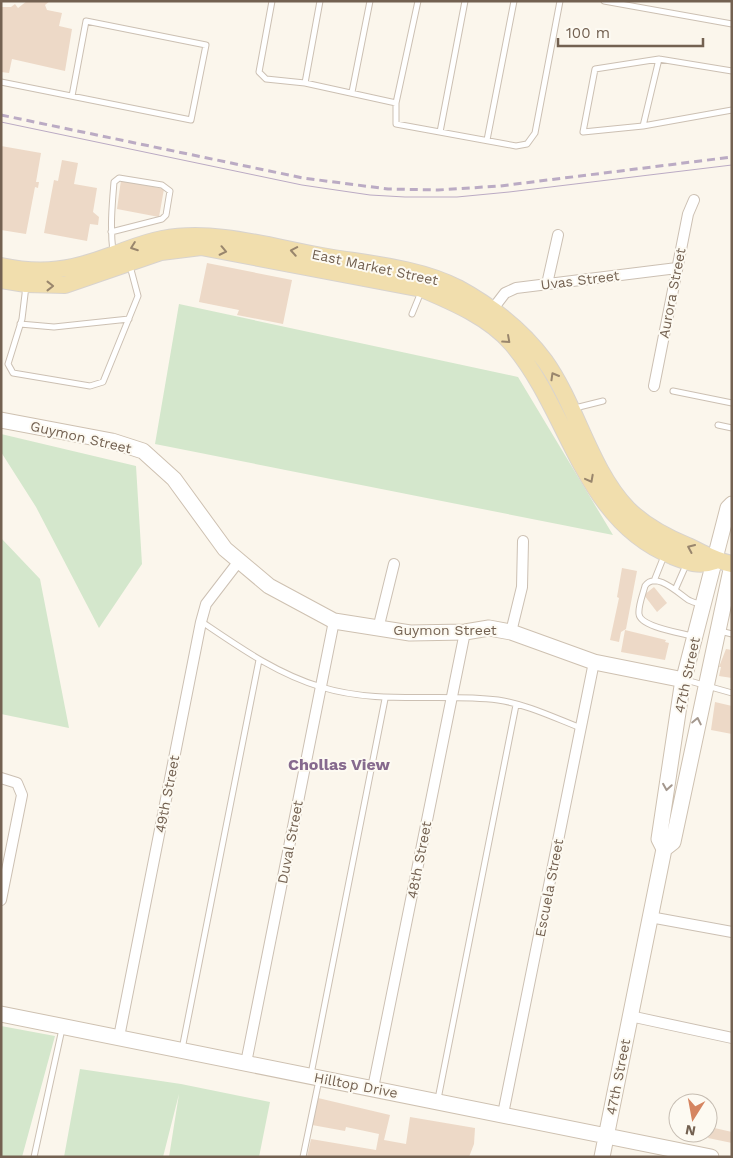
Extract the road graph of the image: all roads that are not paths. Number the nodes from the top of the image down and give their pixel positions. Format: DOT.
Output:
graph roads {
  1 [pos="272,1"];
  2 [pos="320,1"];
  3 [pos="370,1"];
  4 [pos="418,1"];
  5 [pos="465,1"];
  6 [pos="514,1"];
  7 [pos="560,1"];
  8 [pos="604,1"];
  9 [pos="732,24"];
  10 [pos="659,59"];
  11 [pos="732,71"];
  12 [pos="1,82"];
  13 [pos="305,83"];
  14 [pos="352,92"];
  15 [pos="72,96"];
  16 [pos="396,103"];
  17 [pos="732,110"];
  18 [pos="643,126"];
  19 [pos="440,132"];
  20 [pos="487,140"];
  21 [pos="694,200"];
  22 [pos="110,232"];
  23 [pos="558,235"];
  24 [pos="114,254"];
  25 [pos="130,263"];
  26 [pos="1,266"];
  27 [pos="676,268"];
  28 [pos="1,280"];
  29 [pos="26,284"];
  30 [pos="547,284"];
  31 [pos="422,289"];
  32 [pos="492,310"];
  33 [pos="412,314"];
  34 [pos="129,319"];
  35 [pos="20,324"];
  36 [pos="654,386"];
  37 [pos="673,391"];
  38 [pos="603,401"];
  39 [pos="732,403"];
  40 [pos="572,408"];
  41 [pos="1,420"];
  42 [pos="718,425"];
  43 [pos="732,428"];
  44 [pos="732,504"];
  45 [pos="523,541"];
  46 [pos="665,553"];
  47 [pos="715,560"];
  48 [pos="239,561"];
  49 [pos="687,562"];
  50 [pos="394,564"];
  51 [pos="732,564"];
  52 [pos="654,580"];
  53 [pos="675,590"];
  54 [pos="702,605"];
  55 [pos="334,621"];
  56 [pos="201,622"];
  57 [pos="378,629"];
  58 [pos="465,632"];
  59 [pos="511,632"];
  60 [pos="725,632"];
  61 [pos="694,636"];
  62 [pos="260,660"];
  63 [pos="594,662"];
  64 [pos="684,680"];
  65 [pos="705,685"];
  66 [pos="321,687"];
  67 [pos="732,692"];
  68 [pos="452,697"];
  69 [pos="385,699"];
  70 [pos="516,705"];
  71 [pos="581,728"];
  72 [pos="6,779"];
  73 [pos="664,849"];
  74 [pos="2,894"];
  75 [pos="650,918"];
  76 [pos="732,932"];
  77 [pos="1,1014"];
  78 [pos="630,1016"];
  79 [pos="63,1026"];
  80 [pos="119,1037"];
  81 [pos="732,1038"];
  82 [pos="182,1050"];
  83 [pos="246,1063"];
  84 [pos="315,1076"];
  85 [pos="373,1088"];
  86 [pos="438,1101"];
  87 [pos="503,1114"];
  88 [pos="606,1135"];
  89 [pos="34,1157"];
  90 [pos="303,1157"];
  91 [pos="602,1157"];
  92 [pos="711,1157"];
  1 -- 13 [label="lane"];
  2 -- 13 [label="lane"];
  3 -- 14 [label="lane"];
  4 -- 16 [label="lane"];
  5 -- 19 [label="lane"];
  6 -- 20 [label="lane"];
  7 -- 20 [label="lane"];
  8 -- 9 [label="lane"];
  10 -- 11 [label="lane"];
  10 -- 18 [label="lane"];
  10 -- 18 [label="lane"];
  12 -- 15 [label="lane"];
  13 -- 14 [label="lane"];
  14 -- 16 [label="lane"];
  15 -- 15 [label="lane"];
  16 -- 19 [label="lane"];
  17 -- 18 [label="lane"];
  19 -- 20 [label="lane"];
  21 -- 27 [label="street, Aurora Street"];
  22 -- 22 [label="lane"];
  22 -- 24 [label="lane"];
  23 -- 30 [label="street"];
  24 -- 26 [label="main road, East Market Street"];
  32 -- 24 [label="main road, East Market Street, one-way"];
  29 -- 25 [label="main road, East Market Street, one-way"];
  25 -- 31 [label="main road, East Market Street, one-way"];
  25 -- 34 [label="lane"];
  27 -- 30 [label="street, Uvas Street"];
  27 -- 36 [label="street, Aurora Street"];
  28 -- 29 [label="main road, East Market Street"];
  29 -- 35 [label="lane"];
  30 -- 32 [label="street, Uvas Street"];
  31 -- 32 [label="main road"];
  31 -- 33 [label="lane"];
  31 -- 46 [label="main road, East Market Street, one-way"];
  40 -- 32 [label="main road, East Market Street, one-way"];
  34 -- 35 [label="lane"];
  34 -- 35 [label="lane"];
  37 -- 39 [label="lane"];
  38 -- 40 [label="lane"];
  47 -- 40 [label="main road, East Market Street, one-way"];
  41 -- 48 [label="street, Guymon Street"];
  42 -- 43 [label="lane"];
  44 -- 47 [label="street, 47th Street"];
  45 -- 59 [label="street"];
  46 -- 49 [label="main road, East Market Street"];
  46 -- 52 [label="lane"];
  47 -- 49 [label="main road, East Market Street"];
  47 -- 51 [label="main road, East Market Street"];
  47 -- 54 [label="street, 47th Street"];
  48 -- 55 [label="street, Guymon Street"];
  48 -- 56 [label="street, 49th Street"];
  49 -- 53 [label="lane"];
  50 -- 57 [label="street"];
  51 -- 60 [label="street, 47th Street"];
  52 -- 53 [label="lane"];
  52 -- 61 [label="lane"];
  53 -- 54 [label="lane"];
  54 -- 61 [label="street, 47th Street"];
  55 -- 57 [label="street, Guymon Street"];
  55 -- 66 [label="street, Duval Street"];
  56 -- 62 [label="lane"];
  56 -- 80 [label="street, 49th Street"];
  57 -- 58 [label="street, Guymon Street"];
  58 -- 59 [label="street, Guymon Street"];
  58 -- 68 [label="street, 48th Street"];
  59 -- 63 [label="street, Guymon Street"];
  60 -- 65 [label="street, 47th Street"];
  61 -- 64 [label="street, 47th Street"];
  62 -- 66 [label="lane"];
  62 -- 82 [label="lane"];
  63 -- 64 [label="street, Guymon Street"];
  63 -- 71 [label="street, Escuela Street"];
  64 -- 65 [label="lane"];
  64 -- 73 [label="street, 47th Street, one-way"];
  65 -- 67 [label="lane"];
  73 -- 65 [label="street, 47th Street, one-way"];
  66 -- 69 [label="lane"];
  66 -- 83 [label="street, Duval Street"];
  68 -- 69 [label="lane"];
  68 -- 70 [label="lane"];
  68 -- 85 [label="street, 48th Street"];
  69 -- 84 [label="lane"];
  70 -- 71 [label="lane"];
  70 -- 86 [label="lane"];
  71 -- 87 [label="street, Escuela Street"];
  72 -- 74 [label="street"];
  73 -- 75 [label="street, 47th Street"];
  75 -- 76 [label="street"];
  75 -- 78 [label="street, 47th Street"];
  77 -- 79 [label="street, Hilltop Drive"];
  78 -- 81 [label="street"];
  78 -- 88 [label="street, 47th Street"];
  79 -- 80 [label="street, Hilltop Drive"];
  79 -- 89 [label="lane"];
  80 -- 82 [label="street, Hilltop Drive"];
  82 -- 83 [label="street, Hilltop Drive"];
  83 -- 84 [label="street, Hilltop Drive"];
  84 -- 85 [label="street, Hilltop Drive"];
  84 -- 90 [label="lane"];
  85 -- 86 [label="street, Hilltop Drive"];
  86 -- 87 [label="street, Hilltop Drive"];
  87 -- 88 [label="street, Hilltop Drive"];
  88 -- 91 [label="street, 47th Street"];
  88 -- 92 [label="street, Hilltop Drive"];
}
